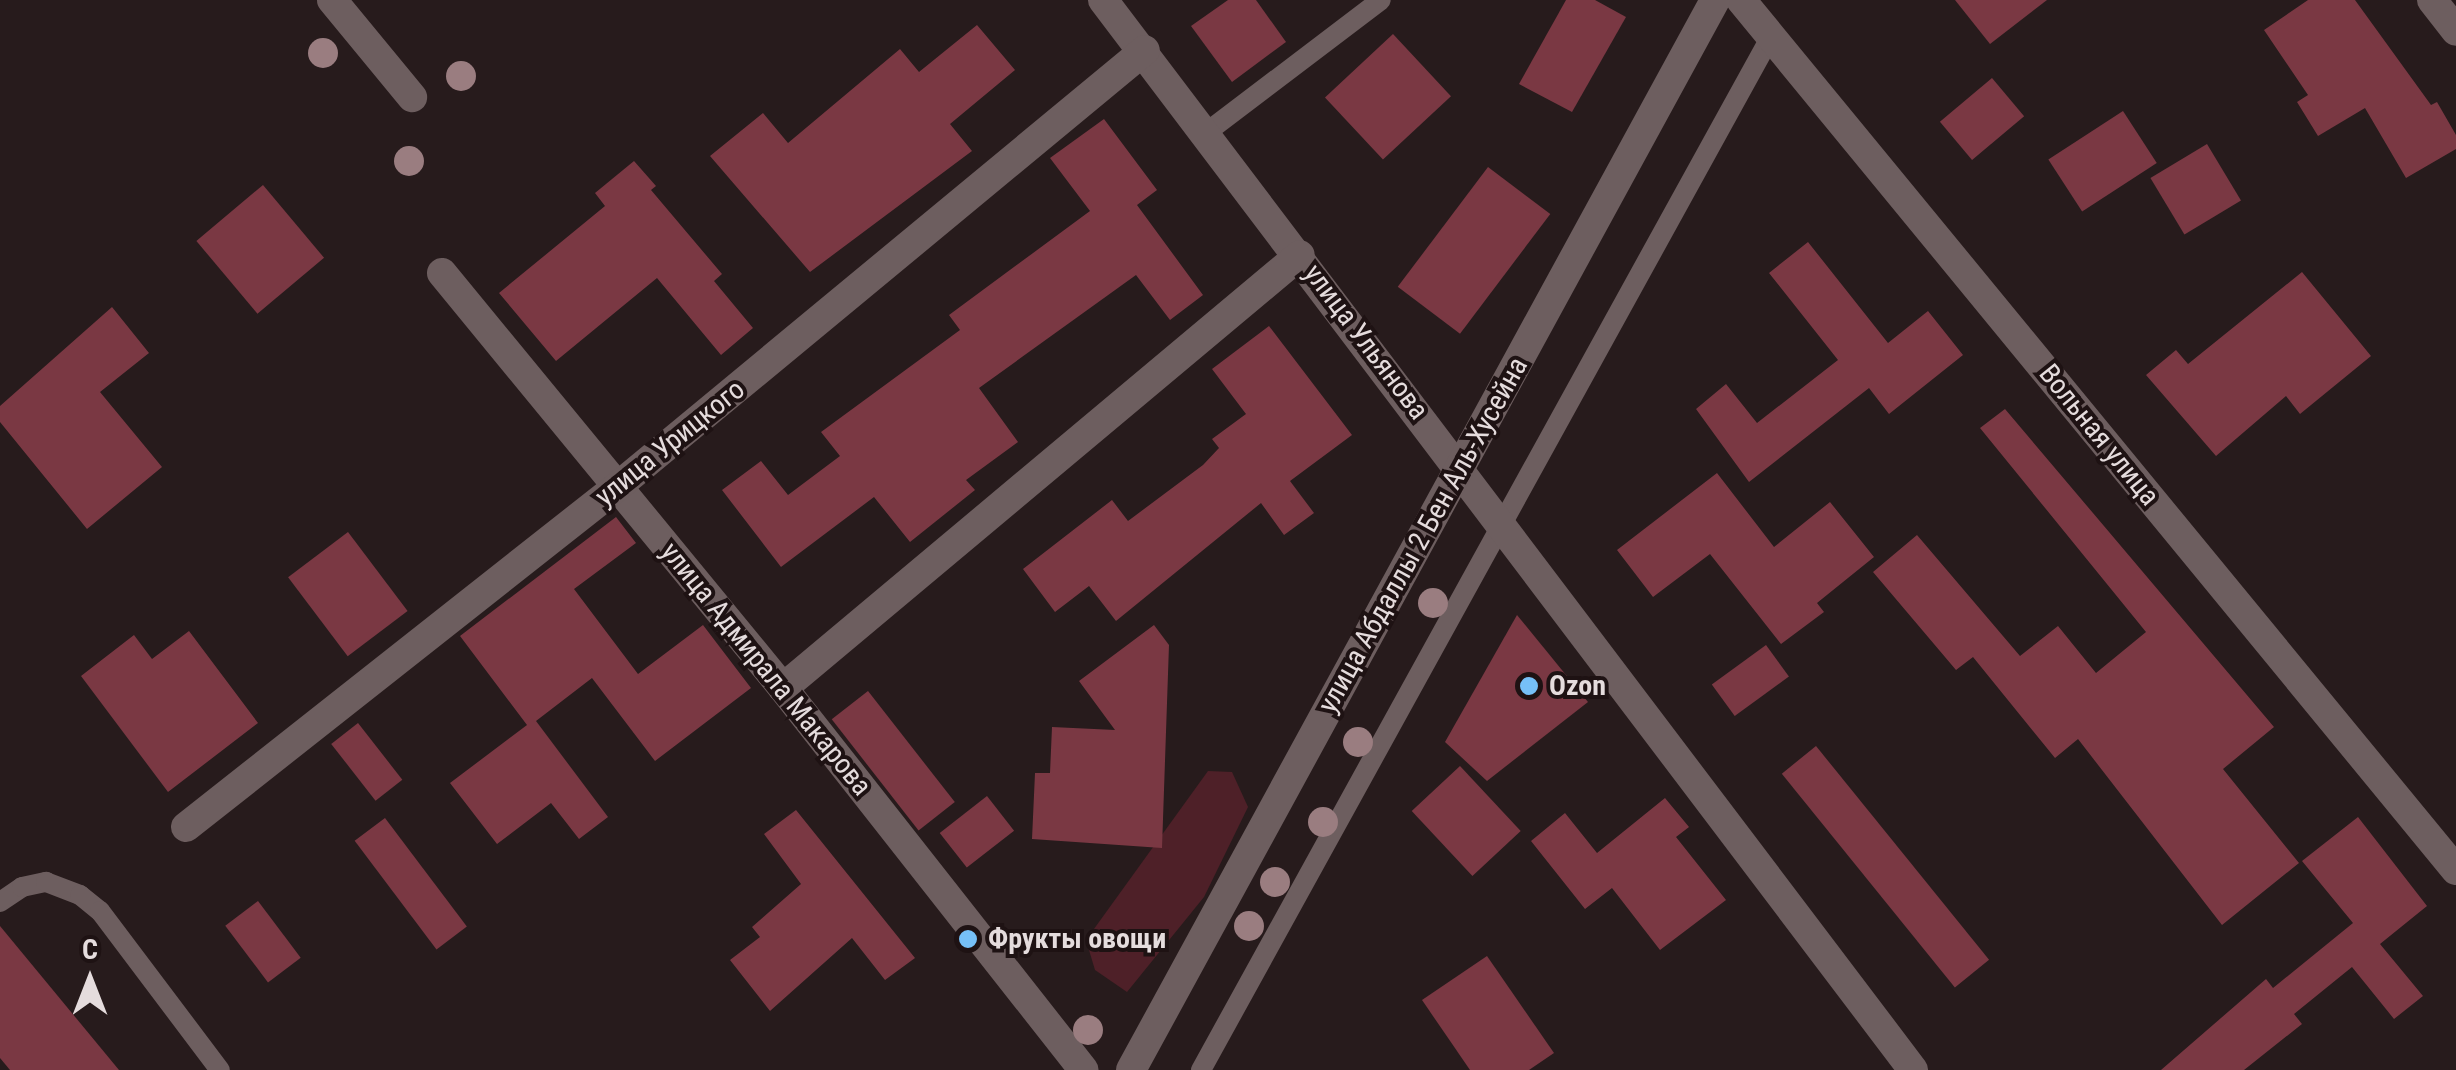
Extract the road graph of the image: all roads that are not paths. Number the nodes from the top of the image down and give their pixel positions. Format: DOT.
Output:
graph roads {
  1 [pos="332,0"];
  2 [pos="1104,0"];
  3 [pos="1381,0"];
  4 [pos="1715,0"];
  5 [pos="1741,0"];
  6 [pos="2432,0"];
  7 [pos="2456,31"];
  8 [pos="1771,36"];
  9 [pos="1145,50"];
  10 [pos="412,97"];
  11 [pos="1207,132"];
  12 [pos="1300,255"];
  13 [pos="442,273"];
  14 [pos="1461,466"];
  15 [pos="617,487"];
  16 [pos="1501,520"];
  17 [pos="784,688"];
  18 [pos="186,827"];
  19 [pos="2456,870"];
  20 [pos="0,902"];
  21 [pos="220,1070"];
  22 [pos="1084,1070"];
  23 [pos="1131,1070"];
  24 [pos="1201,1070"];
  25 [pos="1913,1070"];
  1 -- 10 [label="street"];
  2 -- 9 [label="street, улица Ульянова"];
  3 -- 11 [label="lane"];
  4 -- 14 [label="street, улица Абдаллы 2 Бен Аль-Хусейна"];
  5 -- 8 [label="street, Вольная улица"];
  6 -- 7 [label="street"];
  8 -- 16 [label="lane"];
  8 -- 19 [label="street, Вольная улица"];
  9 -- 11 [label="street, улица Ульянова"];
  9 -- 15 [label="street, улица Урицкого"];
  11 -- 12 [label="street, улица Ульянова"];
  12 -- 14 [label="street, улица Ульянова"];
  12 -- 17 [label="street"];
  13 -- 15 [label="street, улица Адмирала Макарова"];
  14 -- 16 [label="street, улица Ульянова"];
  14 -- 23 [label="street, улица Абдаллы 2 Бен Аль-Хусейна"];
  15 -- 17 [label="street, улица Адмирала Макарова"];
  15 -- 18 [label="street, улица Урицкого"];
  16 -- 24 [label="lane"];
  16 -- 25 [label="street, улица Ульянова"];
  17 -- 22 [label="street, улица Адмирала Макарова"];
  20 -- 21 [label="lane"];
}
